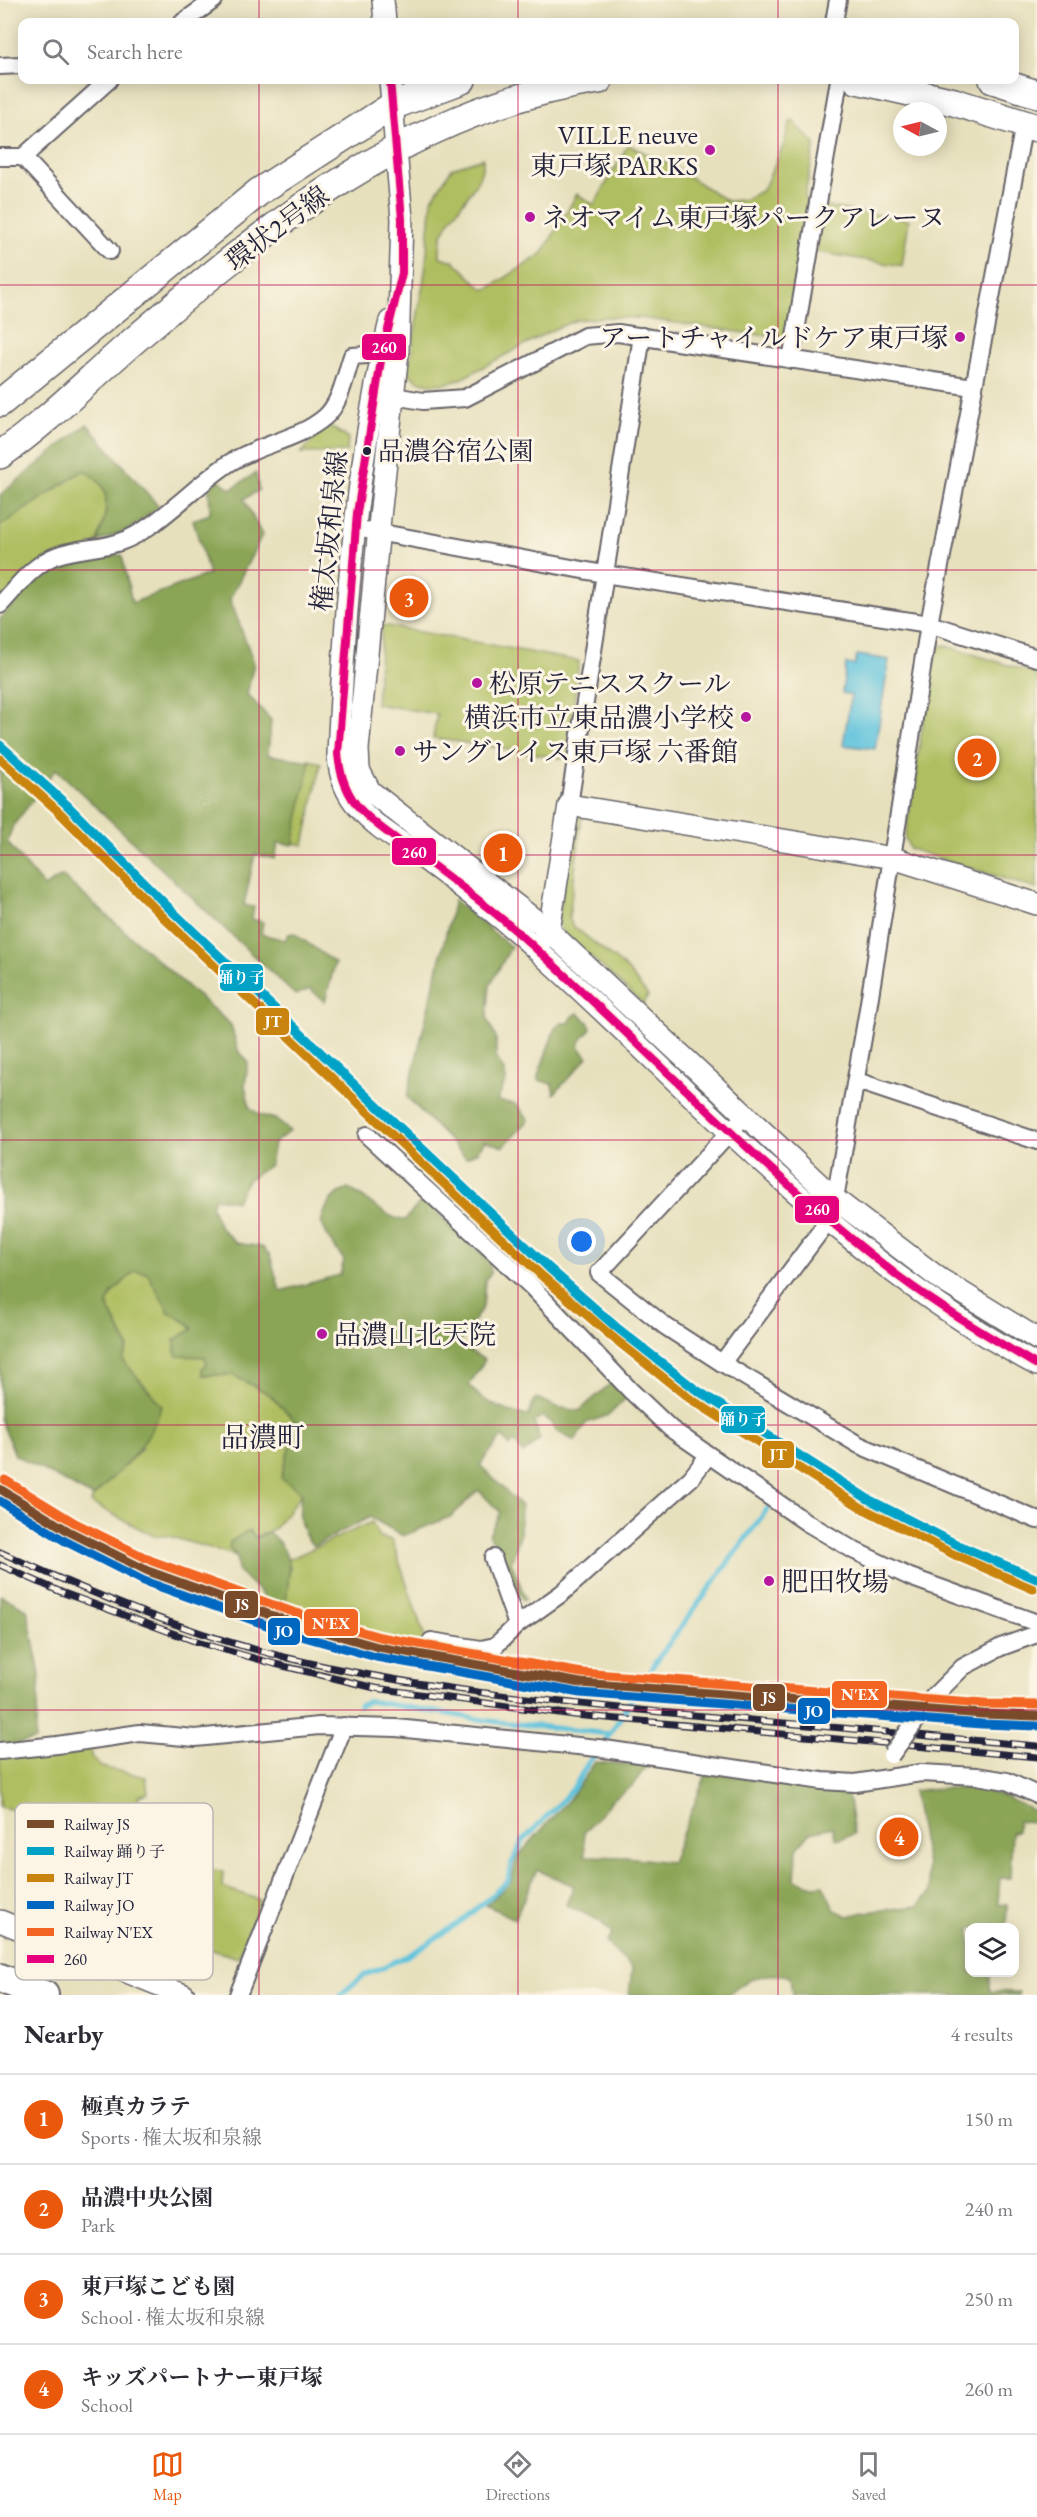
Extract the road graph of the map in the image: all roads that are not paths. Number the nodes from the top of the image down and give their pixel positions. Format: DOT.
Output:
graph roads {
  1 [pos="214,0"];
  2 [pos="383,0"];
  3 [pos="838,0"];
  4 [pos="189,18"];
  5 [pos="385,18"];
  6 [pos="835,18"];
  7 [pos="0,66"];
  8 [pos="18,66"];
  9 [pos="105,84"];
  10 [pos="440,84"];
  11 [pos="569,84"];
  12 [pos="838,84"];
  13 [pos="875,84"];
  14 [pos="1006,84"];
  15 [pos="391,93"];
  16 [pos="1037,94"];
  17 [pos="1030,126"];
  18 [pos="396,148"];
  19 [pos="0,157"];
  20 [pos="23,157"];
  21 [pos="110,251"];
  22 [pos="402,273"];
  23 [pos="642,336"];
  24 [pos="382,354"];
  25 [pos="791,360"];
  26 [pos="973,387"];
  27 [pos="385,394"];
  28 [pos="0,403"];
  29 [pos="0,455"];
  30 [pos="355,528"];
  31 [pos="378,532"];
  32 [pos="604,574"];
  33 [pos="0,605"];
  34 [pos="929,624"];
  35 [pos="1037,658"];
  36 [pos="360,794"];
  37 [pos="569,805"];
  38 [pos="893,858"];
  39 [pos="1037,904"];
  40 [pos="549,931"];
  41 [pos="536,948"];
  42 [pos="857,1081"];
  43 [pos="747,1114"];
  44 [pos="730,1131"];
  45 [pos="367,1135"];
  46 [pos="1037,1141"];
  47 [pos="836,1199"];
  48 [pos="828,1221"];
  49 [pos="1037,1339"];
  50 [pos="722,1364"];
  51 [pos="1037,1365"];
  52 [pos="708,1456"];
  53 [pos="1037,1520"];
  54 [pos="493,1558"];
  55 [pos="1037,1623"];
  56 [pos="517,1625"];
  57 [pos="1037,1634"];
  58 [pos="431,1641"];
  59 [pos="344,1726"];
  60 [pos="0,1751"];
  61 [pos="875,1781"];
  62 [pos="1037,1795"];
  63 [pos="0,1921"];
  64 [pos="15,1927"];
  65 [pos="0,1978"];
  66 [pos="147,1980"];
  67 [pos="44,1995"];
  68 [pos="184,1995"];
  69 [pos="238,1995"];
  1 -- 4 [label="street"];
  2 -- 5 [label="street"];
  3 -- 6 [label="street"];
  7 -- 8 [label="street"];
  9 -- 20 [label="street"];
  10 -- 15 [label="main road, 環状2号線"];
  11 -- 18 [label="main road, 環状2号線"];
  12 -- 25 [label="street"];
  13 -- 17 [label="main road"];
  14 -- 16 [label="main road"];
  15 -- 18 [label="street, 権太坂和泉線"];
  15 -- 28 [label="main road, 環状2号線"];
  17 -- 26 [label="street"];
  18 -- 22 [label="street, 権太坂和泉線"];
  18 -- 29 [label="main road, 環状2号線"];
  19 -- 20 [label="street"];
  20 -- 21 [label="street"];
  22 -- 24 [label="street, 権太坂和泉線"];
  22 -- 27 [label="street, 権太坂和泉線"];
  23 -- 25 [label="street"];
  23 -- 27 [label="street"];
  23 -- 32 [label="street"];
  24 -- 27 [label="street, 権太坂和泉線"];
  24 -- 33 [label="street"];
  25 -- 26 [label="street"];
  26 -- 34 [label="street"];
  27 -- 30 [label="street, 権太坂和泉線"];
  27 -- 31 [label="street, 権太坂和泉線"];
  30 -- 31 [label="street"];
  30 -- 36 [label="street, 権太坂和泉線"];
  31 -- 32 [label="street"];
  31 -- 36 [label="street, 権太坂和泉線"];
  32 -- 34 [label="street"];
  32 -- 37 [label="street"];
  34 -- 35 [label="street"];
  34 -- 38 [label="street"];
  36 -- 40 [label="street"];
  36 -- 41 [label="street"];
  37 -- 38 [label="street"];
  37 -- 40 [label="street"];
  38 -- 39 [label="street"];
  38 -- 42 [label="street"];
  40 -- 41 [label="street"];
  40 -- 43 [label="street"];
  41 -- 44 [label="street"];
  42 -- 46 [label="street"];
  42 -- 47 [label="street"];
  43 -- 44 [label="street"];
  43 -- 47 [label="street"];
  44 -- 48 [label="street"];
  44 -- 50 [label="street"];
  45 -- 52 [label="street"];
  47 -- 48 [label="street"];
  47 -- 49 [label="street"];
  48 -- 50 [label="street"];
  48 -- 51 [label="street"];
  50 -- 53 [label="street"];
  52 -- 55 [label="street"];
  52 -- 56 [label="street"];
  54 -- 56 [label="street"];
  56 -- 58 [label="street"];
  57 -- 61 [label="street, bridge"];
  59 -- 60 [label="street"];
  59 -- 61 [label="street"];
  59 -- 69 [label="street"];
  61 -- 62 [label="street"];
  63 -- 64 [label="street"];
  65 -- 67 [label="highway"];
  66 -- 68 [label="street"];
}
